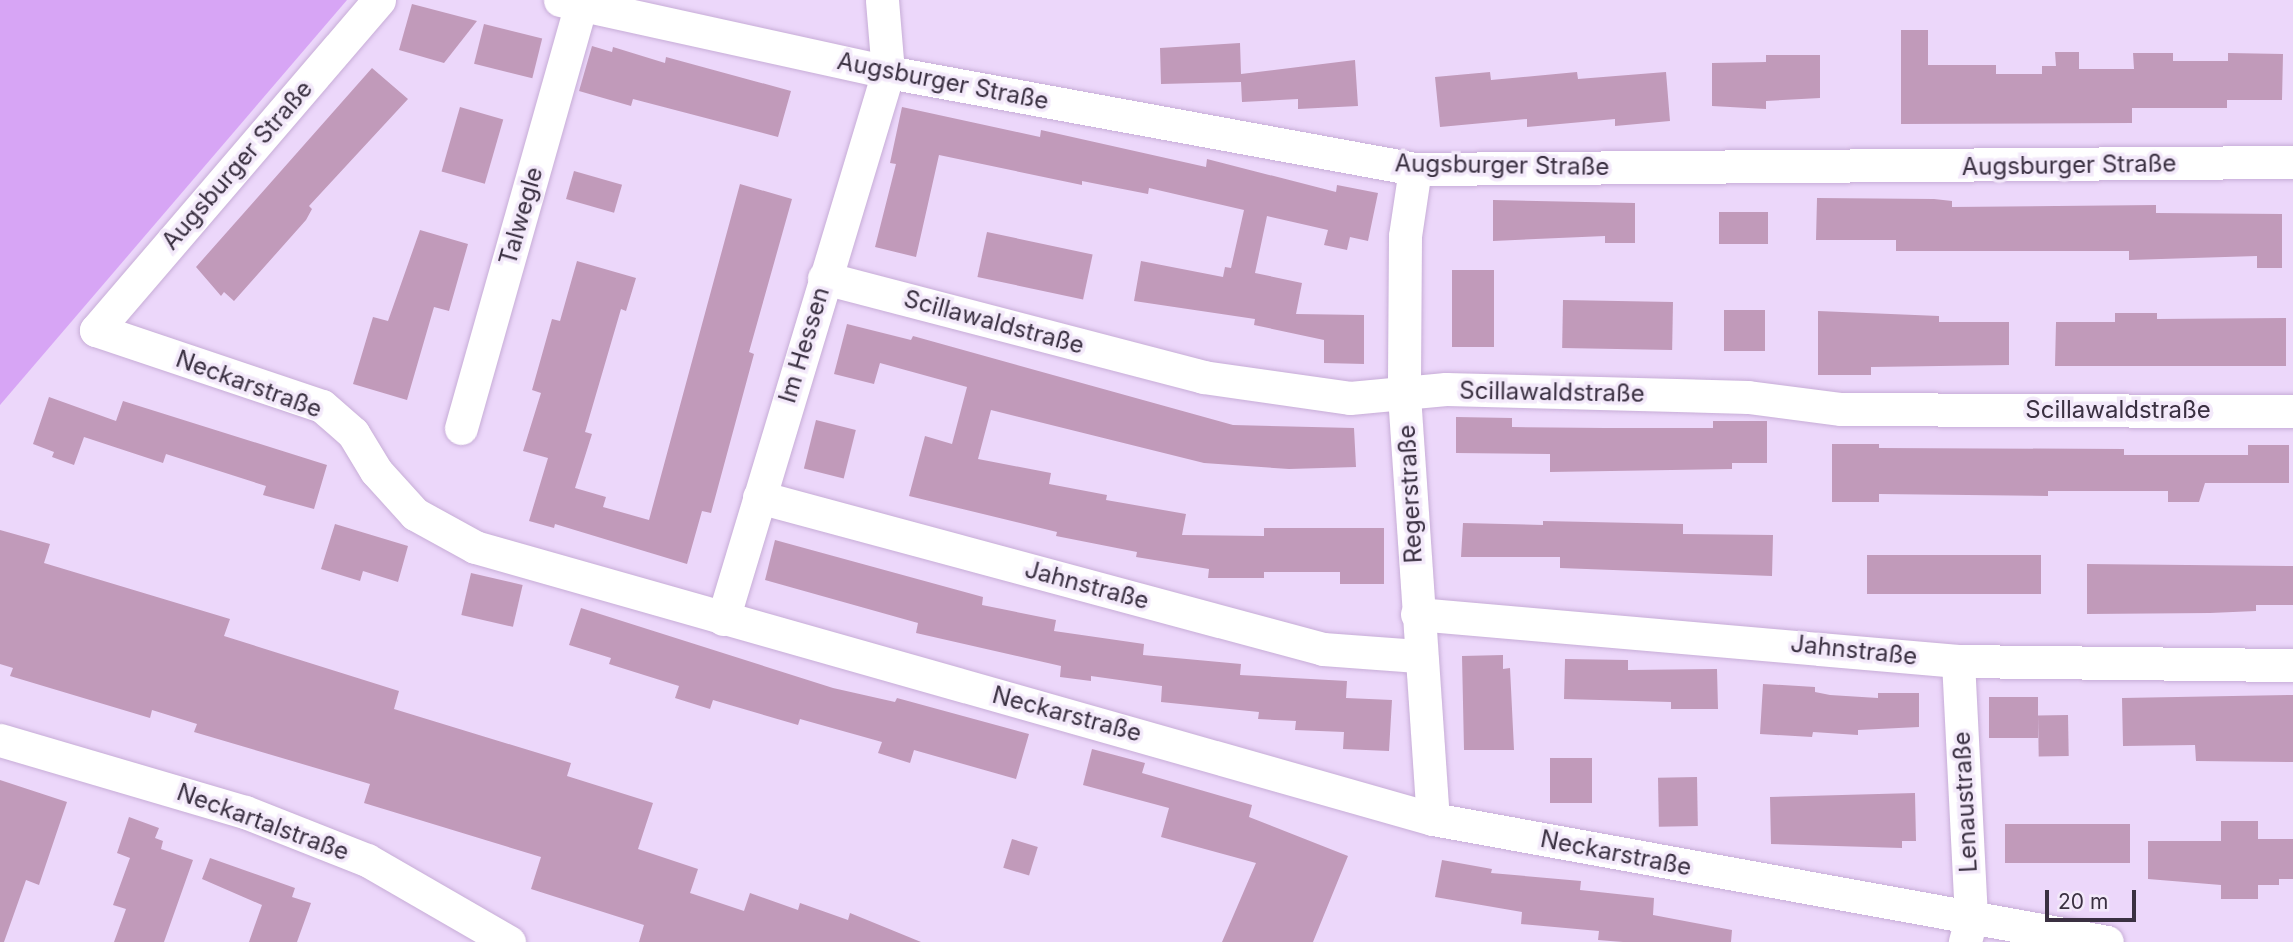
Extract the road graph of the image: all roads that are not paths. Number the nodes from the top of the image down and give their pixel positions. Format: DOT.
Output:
graph roads {
  1 [pos="379,0"];
  2 [pos="882,0"];
  3 [pos="570,2"];
  4 [pos="888,72"];
  5 [pos="2293,162"];
  6 [pos="1415,169"];
  7 [pos="824,278"];
  8 [pos="96,330"];
  9 [pos="1404,395"];
  10 [pos="2293,411"];
  11 [pos="461,428"];
  12 [pos="759,497"];
  13 [pos="1417,614"];
  14 [pos="723,619"];
  15 [pos="1418,656"];
  16 [pos="1958,661"];
  17 [pos="2293,665"];
  18 [pos="0,740"];
  19 [pos="1433,819"];
  20 [pos="1968,931"];
  21 [pos="509,942"];
  22 [pos="2108,942"];
  1 -- 8 [label="street, Augsburger Straße"];
  2 -- 4 [label="street"];
  3 -- 4 [label="street, Augsburger Straße"];
  3 -- 11 [label="street, Talwegle"];
  4 -- 6 [label="street, Augsburger Straße"];
  4 -- 7 [label="street, Im Hessen"];
  5 -- 6 [label="street, Augsburger Straße"];
  6 -- 9 [label="street, Regerstraße"];
  7 -- 9 [label="street, Scillawaldstraße"];
  7 -- 12 [label="street, Im Hessen"];
  8 -- 14 [label="street, Neckarstraße"];
  9 -- 10 [label="street, Scillawaldstraße"];
  9 -- 13 [label="street, Regerstraße"];
  12 -- 14 [label="street, Im Hessen"];
  12 -- 15 [label="street, Jahnstraße"];
  13 -- 15 [label="street, Regerstraße"];
  13 -- 16 [label="street, Jahnstraße"];
  14 -- 19 [label="street, Neckarstraße"];
  15 -- 19 [label="street, Regerstraße"];
  16 -- 17 [label="street, Jahnstraße"];
  16 -- 20 [label="street, Lenaustraße"];
  18 -- 21 [label="street, Neckartalstraße"];
  19 -- 20 [label="street, Neckarstraße"];
  20 -- 22 [label="street, Neckarstraße"];
}
